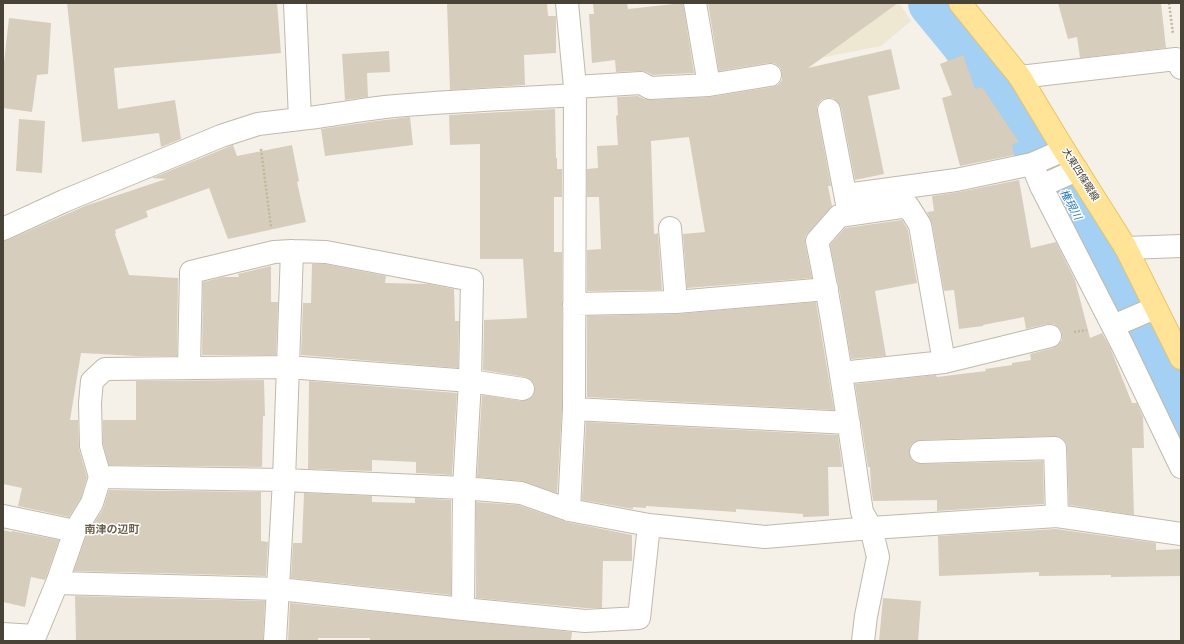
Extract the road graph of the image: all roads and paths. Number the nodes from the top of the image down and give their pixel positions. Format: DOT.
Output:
graph roads {
  1 [pos="295,3"];
  2 [pos="567,3"];
  3 [pos="695,3"];
  4 [pos="960,3"];
  5 [pos="1169,3"];
  6 [pos="1179,63"];
  7 [pos="770,75"];
  8 [pos="1020,77"];
  9 [pos="709,85"];
  10 [pos="575,91"];
  11 [pos="829,110"];
  12 [pos="300,119"];
  13 [pos="258,124"];
  14 [pos="1064,150"];
  15 [pos="1032,164"];
  16 [pos="1076,170"];
  17 [pos="1042,186"];
  18 [pos="847,205"];
  19 [pos="670,228"];
  20 [pos="3,229"];
  21 [pos="1181,246"];
  22 [pos="1126,248"];
  23 [pos="283,252"];
  24 [pos="827,289"];
  25 [pos="676,302"];
  26 [pos="574,304"];
  27 [pos="1155,308"];
  28 [pos="1113,326"];
  29 [pos="1050,336"];
  30 [pos="1181,358"];
  31 [pos="944,362"];
  32 [pos="288,367"];
  33 [pos="189,368"];
  34 [pos="841,373"];
  35 [pos="470,381"];
  36 [pos="523,389"];
  37 [pos="574,410"];
  38 [pos="849,423"];
  39 [pos="921,452"];
  40 [pos="1181,467"];
  41 [pos="100,477"];
  42 [pos="284,480"];
  43 [pos="464,488"];
  44 [pos="569,510"];
  45 [pos="3,516"];
  46 [pos="1056,516"];
  47 [pos="649,524"];
  48 [pos="871,528"];
  49 [pos="76,531"];
  50 [pos="1181,534"];
  51 [pos="57,583"];
  52 [pos="279,589"];
  53 [pos="463,610"];
  54 [pos="3,634"];
  55 [pos="34,639"];
  56 [pos="275,641"];
  57 [pos="863,641"];
  1 -- 12 [label="street"];
  2 -- 10 [label="street"];
  3 -- 9 [label="street"];
  4 -- 8 [label="main road, 大東四條畷線"];
  5 -- 6 [label="path"];
  6 -- 8 [label="street"];
  7 -- 9 [label="street"];
  8 -- 14 [label="main road, 大東四條畷線"];
  9 -- 10 [label="street"];
  10 -- 12 [label="street"];
  10 -- 26 [label="street"];
  11 -- 18 [label="street"];
  12 -- 13 [label="street"];
  13 -- 20 [label="street"];
  13 -- 23 [label="path"];
  14 -- 15 [label="street"];
  14 -- 16 [label="main road, 大東四條畷線"];
  15 -- 17 [label="street"];
  15 -- 18 [label="street"];
  16 -- 17 [label="street"];
  16 -- 22 [label="main road, 大東四條畷線"];
  17 -- 28 [label="street"];
  18 -- 24 [label="street"];
  18 -- 31 [label="street"];
  19 -- 25 [label="street"];
  21 -- 22 [label="street"];
  22 -- 27 [label="main road, 大東四條畷線"];
  23 -- 32 [label="street"];
  23 -- 33 [label="street"];
  23 -- 35 [label="street"];
  24 -- 25 [label="street"];
  24 -- 34 [label="street"];
  25 -- 26 [label="street"];
  26 -- 37 [label="street"];
  27 -- 28 [label="street"];
  27 -- 30 [label="main road, 大東四條畷線"];
  28 -- 40 [label="street"];
  29 -- 31 [label="street"];
  31 -- 34 [label="street"];
  32 -- 33 [label="street"];
  32 -- 35 [label="street"];
  32 -- 42 [label="street"];
  33 -- 41 [label="street"];
  34 -- 38 [label="street"];
  35 -- 36 [label="street"];
  35 -- 43 [label="street"];
  37 -- 38 [label="street"];
  37 -- 44 [label="street"];
  38 -- 48 [label="street"];
  39 -- 46 [label="street"];
  41 -- 42 [label="street"];
  41 -- 49 [label="street"];
  42 -- 43 [label="street"];
  42 -- 52 [label="street"];
  43 -- 44 [label="street"];
  43 -- 53 [label="street"];
  44 -- 47 [label="street"];
  45 -- 49 [label="street"];
  46 -- 48 [label="street"];
  46 -- 50 [label="street"];
  47 -- 48 [label="street"];
  47 -- 53 [label="street"];
  48 -- 57 [label="street"];
  49 -- 51 [label="street"];
  51 -- 52 [label="street"];
  51 -- 55 [label="street"];
  52 -- 53 [label="street"];
  52 -- 56 [label="street"];
  54 -- 55 [label="street"];
}
